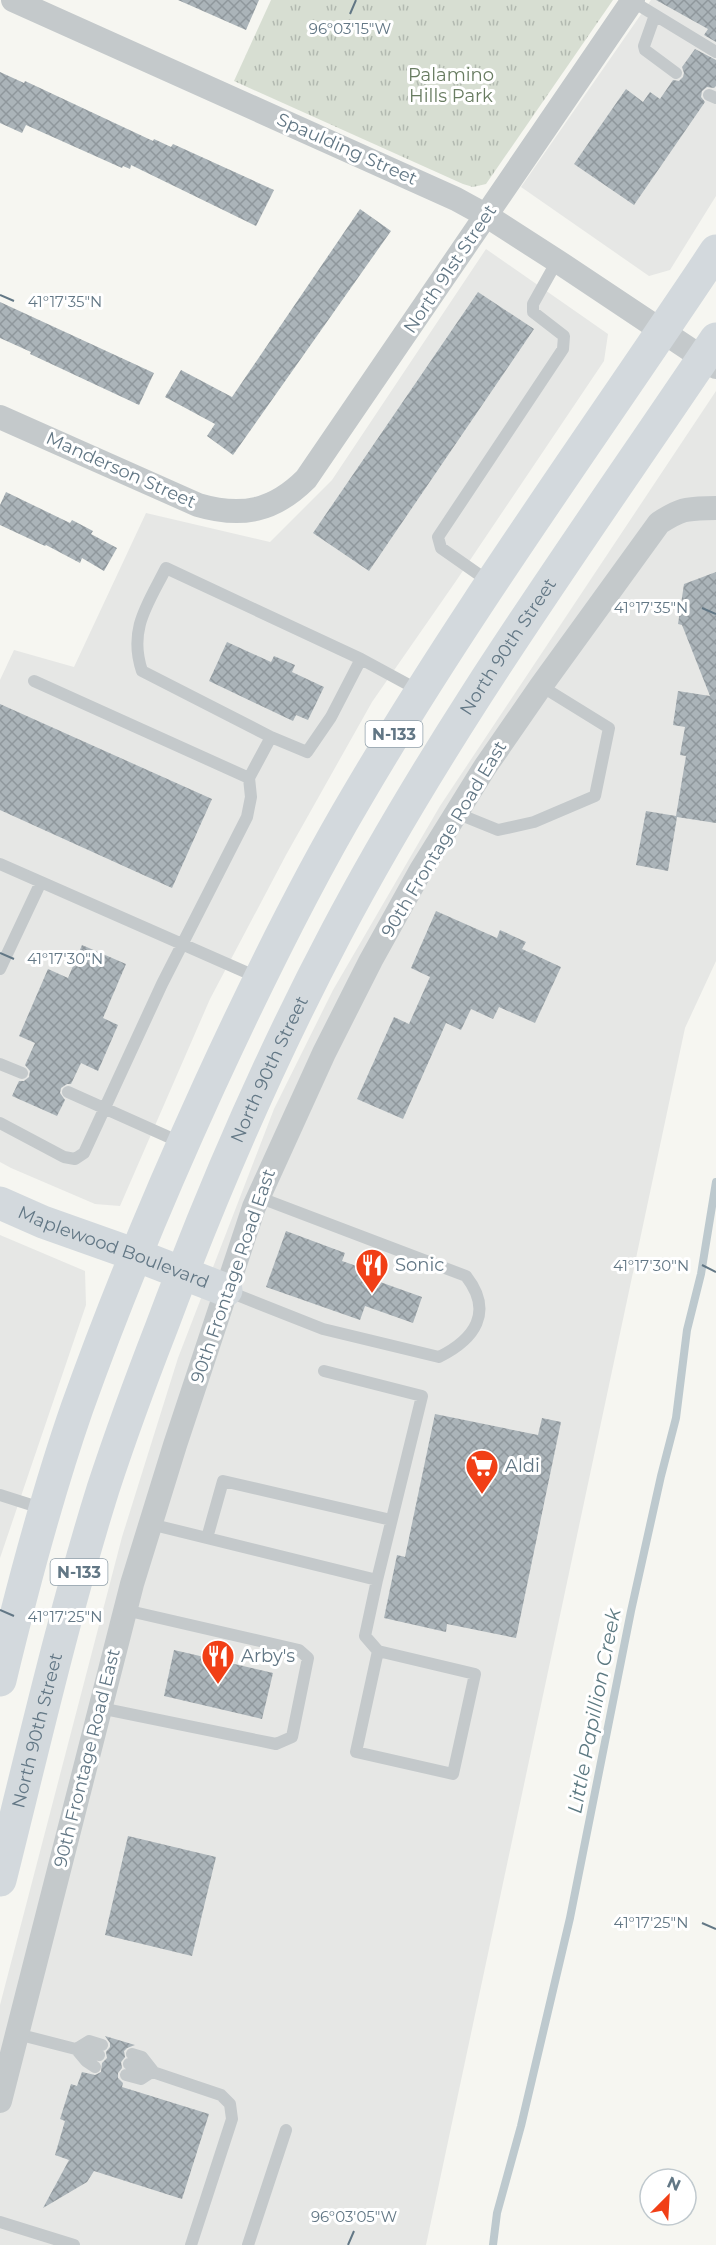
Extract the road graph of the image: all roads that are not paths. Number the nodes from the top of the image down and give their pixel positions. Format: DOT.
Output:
graph roads {
  1 [pos="14,0"];
  2 [pos="633,0"];
  3 [pos="655,15"];
  4 [pos="716,52"];
  5 [pos="676,73"];
  6 [pos="487,216"];
  7 [pos="716,251"];
  8 [pos="557,261"];
  9 [pos="663,330"];
  10 [pos="712,354"];
  11 [pos="0,417"];
  12 [pos="716,508"];
  13 [pos="246,512"];
  14 [pos="492,584"];
  15 [pos="361,659"];
  16 [pos="34,681"];
  17 [pos="541,686"];
  18 [pos="421,691"];
  19 [pos="271,737"];
  20 [pos="249,778"];
  21 [pos="456,813"];
  22 [pos="0,864"];
  23 [pos="41,882"];
  24 [pos="183,944"];
  25 [pos="0,969"];
  26 [pos="259,978"];
  27 [pos="0,1064"];
  28 [pos="22,1073"];
  29 [pos="68,1092"];
  30 [pos="105,1107"];
  31 [pos="0,1123"];
  32 [pos="183,1143"];
  33 [pos="258,1197"];
  34 [pos="0,1203"];
  35 [pos="136,1255"];
  36 [pos="182,1272"];
  37 [pos="226,1290"];
  38 [pos="324,1371"];
  39 [pos="0,1495"];
  40 [pos="46,1509"];
  41 [pos="391,1520"];
  42 [pos="150,1524"];
  43 [pos="207,1538"];
  44 [pos="376,1580"];
  45 [pos="125,1610"];
  46 [pos="378,1651"];
  47 [pos="0,1680"];
  48 [pos="100,1708"];
  49 [pos="0,1880"];
  50 [pos="17,2034"];
  51 [pos="76,2049"];
  52 [pos="153,2071"];
  53 [pos="0,2100"];
  54 [pos="286,2130"];
  55 [pos="0,2222"];
  56 [pos="74,2245"];
  57 [pos="191,2245"];
  58 [pos="248,2245"];
  1 -- 6 [label="street, Spaulding Street"];
  2 -- 3 [label="lane"];
  2 -- 6 [label="street, North 91st Street"];
  3 -- 4 [label="lane"];
  3 -- 5 [label="lane"];
  6 -- 8 [label="street, Spaulding Street"];
  6 -- 13 [label="street, North 91st Street"];
  7 -- 9 [label="main road, N-133"];
  8 -- 9 [label="street, Spaulding Street"];
  8 -- 14 [label="lane"];
  9 -- 10 [label="street"];
  9 -- 14 [label="main road, N-133"];
  10 -- 36 [label="main road, North 90th Street / N-133"];
  11 -- 13 [label="street, Manderson Street"];
  12 -- 17 [label="street, 90th Frontage Road East"];
  14 -- 18 [label="main road, N-133"];
  15 -- 18 [label="lane"];
  15 -- 19 [label="lane"];
  15 -- 19 [label="lane"];
  16 -- 20 [label="lane"];
  17 -- 21 [label="street, 90th Frontage Road East"];
  17 -- 21 [label="lane"];
  18 -- 26 [label="main road, N-133"];
  19 -- 20 [label="lane"];
  20 -- 24 [label="lane"];
  21 -- 33 [label="street, 90th Frontage Road East"];
  22 -- 23 [label="lane"];
  23 -- 24 [label="lane"];
  23 -- 25 [label="lane"];
  24 -- 26 [label="lane"];
  24 -- 30 [label="lane"];
  26 -- 32 [label="main road, N-133"];
  27 -- 28 [label="lane"];
  29 -- 30 [label="lane"];
  30 -- 31 [label="lane"];
  30 -- 32 [label="lane"];
  32 -- 35 [label="main road, N-133"];
  33 -- 37 [label="street, 90th Frontage Road East"];
  33 -- 37 [label="lane"];
  34 -- 35 [label="main road, Maplewood Boulevard"];
  35 -- 36 [label="main road, Maplewood Boulevard"];
  35 -- 40 [label="main road, N-133"];
  36 -- 37 [label="main road, Maplewood Boulevard"];
  36 -- 49 [label="main road, North 90th Street / N-133"];
  37 -- 42 [label="street, 90th Frontage Road East"];
  38 -- 41 [label="lane"];
  39 -- 40 [label="lane"];
  40 -- 47 [label="main road, N-133"];
  41 -- 43 [label="lane"];
  41 -- 44 [label="lane"];
  42 -- 43 [label="lane"];
  42 -- 45 [label="street, 90th Frontage Road East"];
  43 -- 44 [label="lane"];
  44 -- 46 [label="lane"];
  45 -- 48 [label="street, 90th Frontage Road East"];
  45 -- 48 [label="lane"];
  46 -- 46 [label="lane"];
  48 -- 50 [label="street, 90th Frontage Road East"];
  50 -- 51 [label="lane"];
  50 -- 53 [label="street, 90th Frontage Road East"];
  51 -- 51 [label="lane"];
  52 -- 52 [label="lane"];
  52 -- 57 [label="lane"];
  54 -- 58 [label="lane"];
  55 -- 56 [label="lane"];
}
